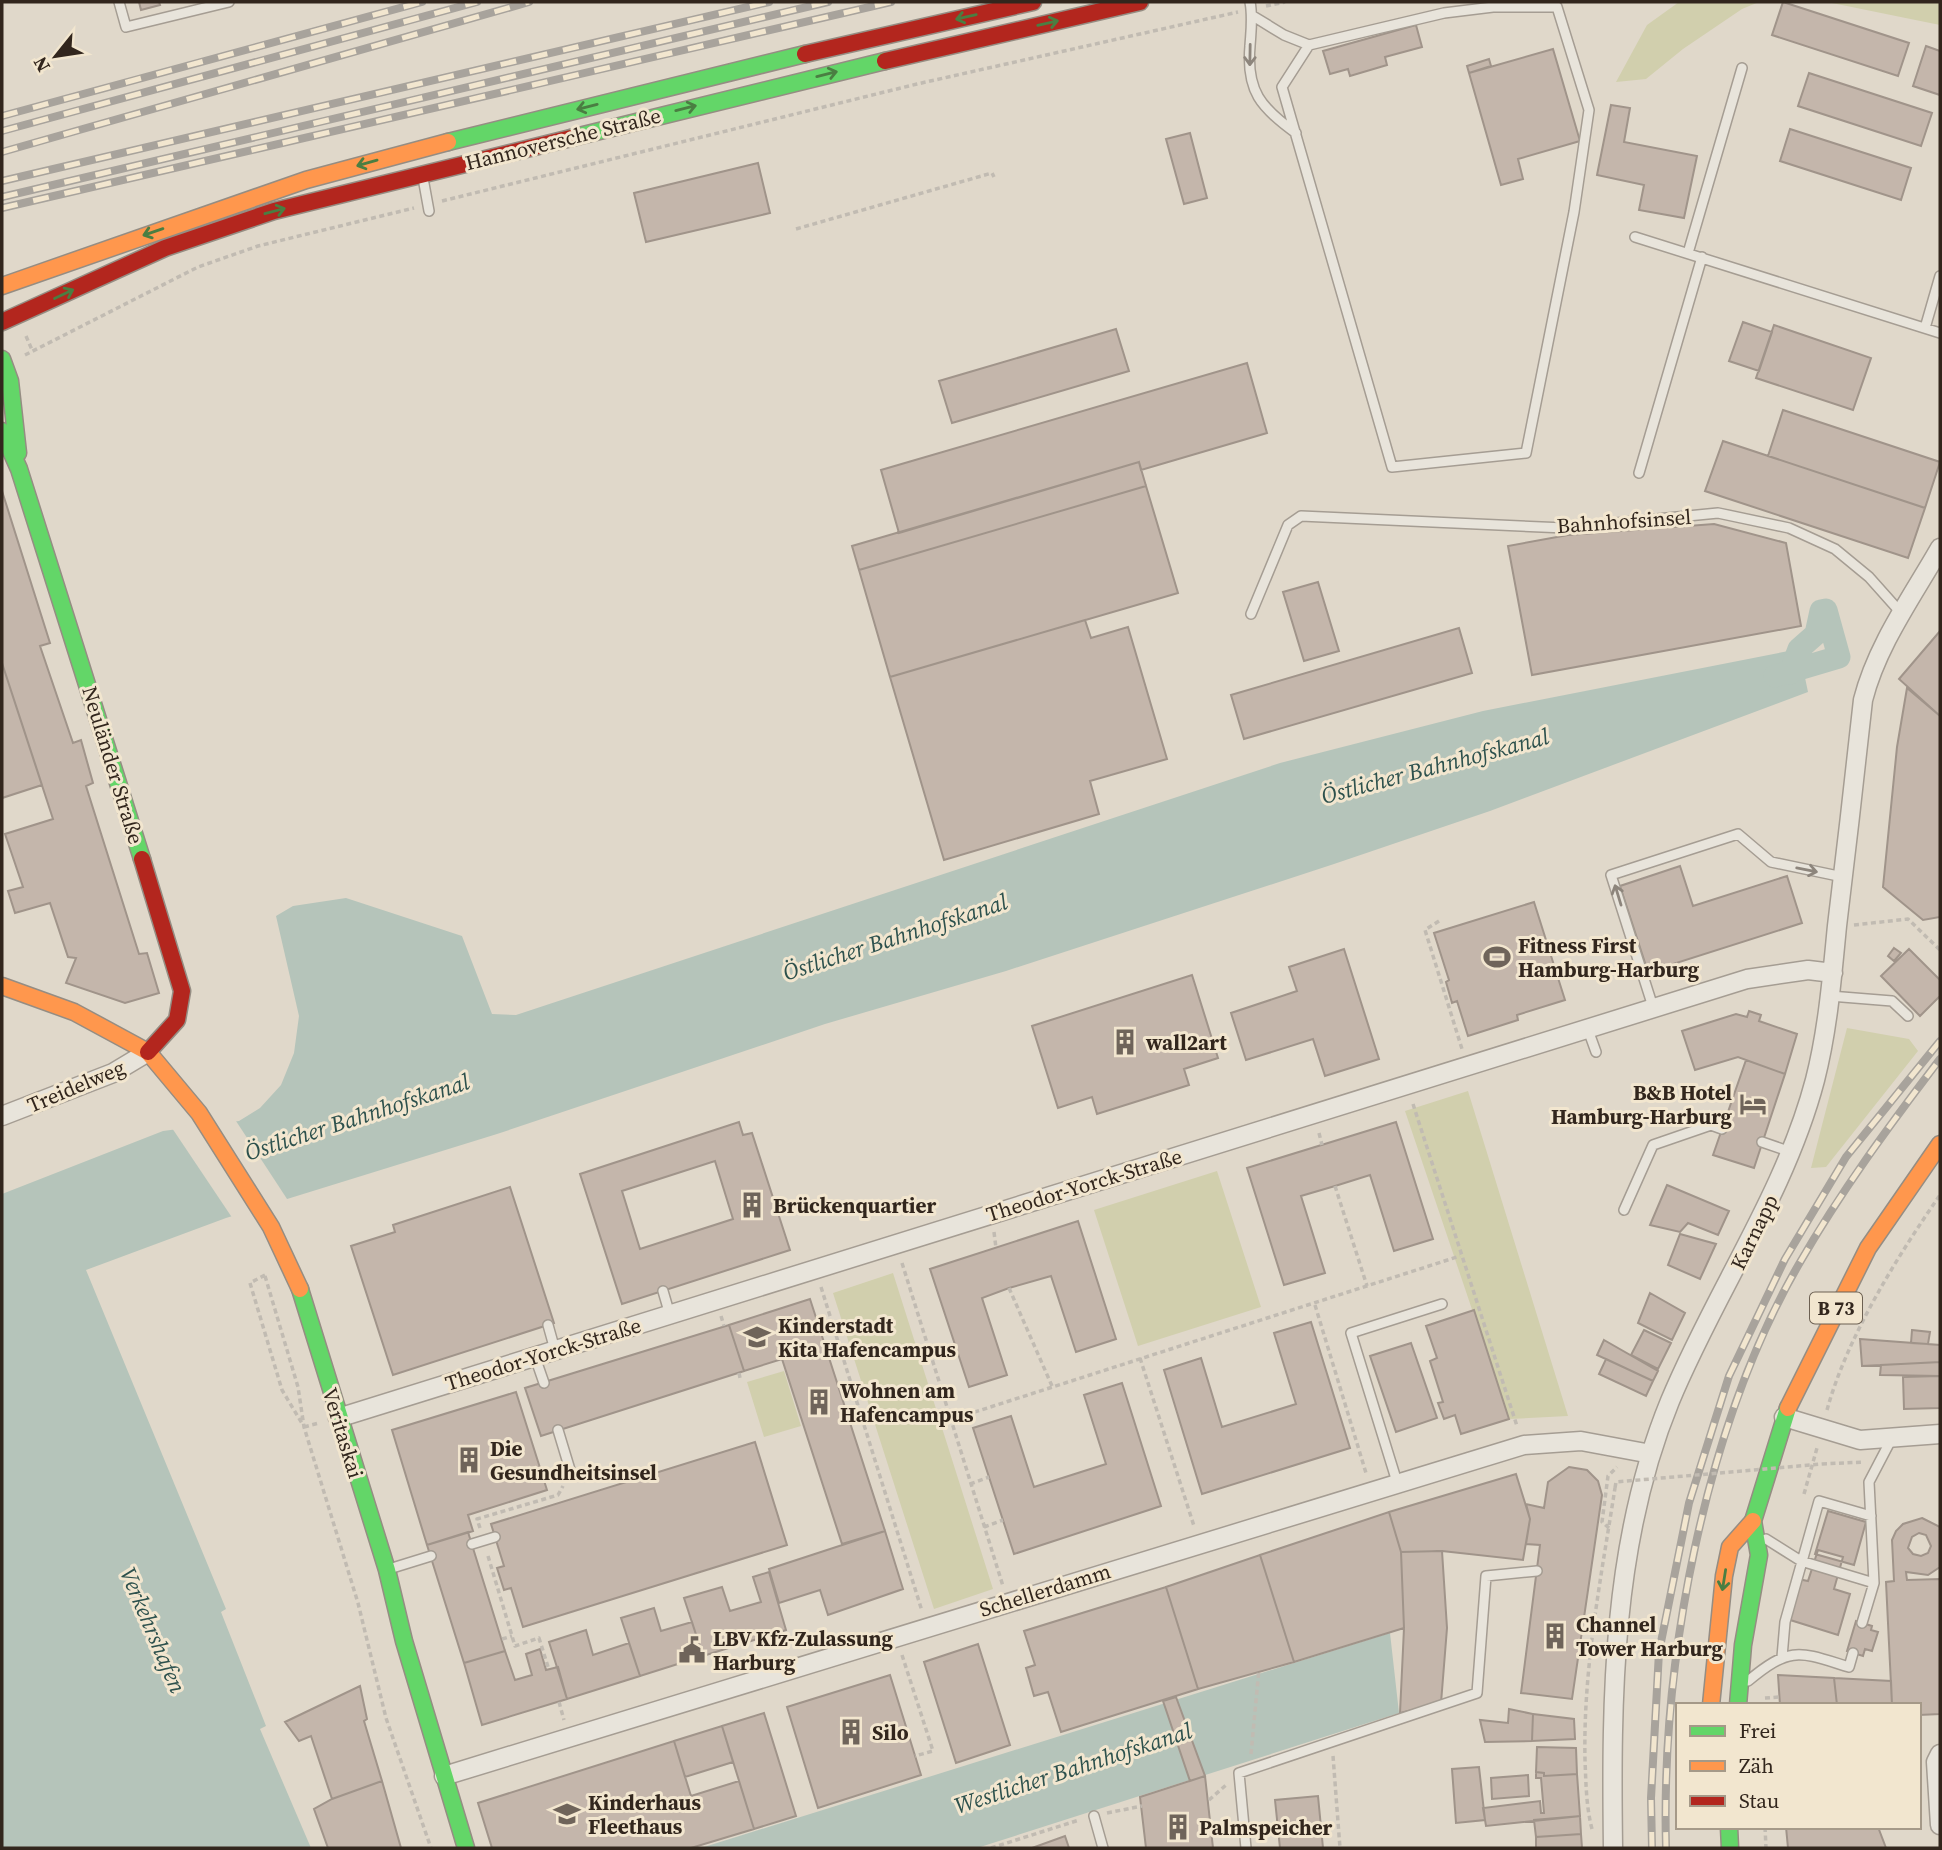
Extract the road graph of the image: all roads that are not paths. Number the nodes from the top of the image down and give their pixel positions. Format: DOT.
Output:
graph roads {
  1 [pos="118,2"];
  2 [pos="229,2"];
  3 [pos="1033,2"];
  4 [pos="1140,2"];
  5 [pos="1556,5"];
  6 [pos="1252,9"];
  7 [pos="1309,45"];
  8 [pos="788,58"];
  9 [pos="1742,68"];
  10 [pos="701,79"];
  11 [pos="725,83"];
  12 [pos="737,86"];
  13 [pos="760,90"];
  14 [pos="1296,133"];
  15 [pos="423,174"];
  16 [pos="429,208"];
  17 [pos="1635,237"];
  18 [pos="1688,253"];
  19 [pos="1702,257"];
  20 [pos="1940,276"];
  21 [pos="2,286"];
  22 [pos="2,322"];
  23 [pos="1925,328"];
  24 [pos="1940,333"];
  25 [pos="3,363"];
  26 [pos="2,431"];
  27 [pos="19,468"];
  28 [pos="1639,473"];
  29 [pos="1940,548"];
  30 [pos="1251,614"];
  31 [pos="1902,614"];
  32 [pos="1843,877"];
  33 [pos="1833,973"];
  34 [pos="2,986"];
  35 [pos="1830,996"];
  36 [pos="1653,1007"];
  37 [pos="1908,1016"];
  38 [pos="1587,1027"];
  39 [pos="148,1052"];
  40 [pos="1596,1052"];
  41 [pos="2,1116"];
  42 [pos="1722,1129"];
  43 [pos="1762,1142"];
  44 [pos="1940,1144"];
  45 [pos="1791,1152"];
  46 [pos="1624,1210"];
  47 [pos="663,1291"];
  48 [pos="1442,1304"];
  49 [pos="670,1315"];
  50 [pos="548,1325"];
  51 [pos="555,1350"];
  52 [pos="535,1357"];
  53 [pos="544,1383"];
  54 [pos="1784,1417"];
  55 [pos="338,1418"];
  56 [pos="558,1430"];
  57 [pos="1940,1434"];
  58 [pos="1892,1438"];
  59 [pos="1651,1454"];
  60 [pos="571,1473"];
  61 [pos="1397,1482"];
  62 [pos="1871,1516"];
  63 [pos="1753,1521"];
  64 [pos="495,1537"];
  65 [pos="472,1544"];
  66 [pos="430,1556"];
  67 [pos="1801,1561"];
  68 [pos="387,1570"];
  69 [pos="1537,1572"];
  70 [pos="1874,1583"];
  71 [pos="1862,1623"];
  72 [pos="1853,1653"];
  73 [pos="1782,1657"];
  74 [pos="1739,1697"];
  75 [pos="1712,1703"];
  76 [pos="1940,1754"];
  77 [pos="444,1776"];
  78 [pos="1094,1816"];
  79 [pos="1940,1825"];
  80 [pos="1728,1829"];
  81 [pos="466,1848"];
  82 [pos="1103,1848"];
  83 [pos="1246,1848"];
  84 [pos="1613,1848"];
  85 [pos="1730,1848"];
  1 -- 2 [label="lane"];
  3 -- 8 [label="main road, Hannoversche Straße, one-way"];
  13 -- 4 [label="main road, Hannoversche Straße, one-way"];
  5 -- 7 [label="lane"];
  5 -- 14 [label="lane"];
  6 -- 7 [label="lane"];
  6 -- 14 [label="lane, one-way"];
  7 -- 14 [label="lane"];
  8 -- 10 [label="main road, Hannoversche Straße"];
  8 -- 13 [label="lane"];
  9 -- 18 [label="lane"];
  10 -- 11 [label="lane"];
  10 -- 21 [label="main road, Hannoversche Straße, one-way"];
  12 -- 13 [label="lane"];
  15 -- 13 [label="main road, Hannoversche Straße, one-way"];
  15 -- 16 [label="lane"];
  22 -- 15 [label="main road, Hannoversche Straße, one-way"];
  17 -- 18 [label="lane"];
  18 -- 19 [label="lane"];
  19 -- 23 [label="lane"];
  19 -- 28 [label="lane"];
  20 -- 23 [label="lane"];
  23 -- 24 [label="lane"];
  25 -- 27 [label="main road, Neuländer Straße"];
  26 -- 27 [label="main road, Neuländer Straße"];
  27 -- 39 [label="main road, Neuländer Straße"];
  29 -- 31 [label="street, Karnapp"];
  30 -- 31 [label="lane, Bahnhofsinsel"];
  31 -- 32 [label="street, Karnapp"];
  32 -- 33 [label="street, Karnapp"];
  36 -- 32 [label="lane, one-way"];
  33 -- 35 [label="street, Karnapp"];
  33 -- 36 [label="street, Theodor-Yorck-Straße"];
  34 -- 39 [label="main road"];
  35 -- 37 [label="lane"];
  35 -- 45 [label="street, Karnapp"];
  36 -- 38 [label="street, Theodor-Yorck-Straße"];
  38 -- 40 [label="lane"];
  38 -- 49 [label="street, Theodor-Yorck-Straße"];
  39 -- 41 [label="street, Treidelweg"];
  39 -- 55 [label="main road, Veritaskai"];
  42 -- 46 [label="lane"];
  43 -- 45 [label="lane"];
  44 -- 54 [label="main road, B 73"];
  45 -- 59 [label="street, Karnapp"];
  47 -- 49 [label="lane"];
  48 -- 61 [label="lane"];
  49 -- 51 [label="street, Theodor-Yorck-Straße"];
  50 -- 51 [label="lane"];
  51 -- 52 [label="street, Theodor-Yorck-Straße"];
  52 -- 53 [label="lane"];
  52 -- 55 [label="street, Theodor-Yorck-Straße"];
  54 -- 58 [label="street"];
  54 -- 63 [label="main road, B 73"];
  55 -- 68 [label="main road, Veritaskai"];
  56 -- 60 [label="lane"];
  57 -- 58 [label="street"];
  58 -- 62 [label="lane"];
  59 -- 61 [label="street, Schellerdamm"];
  59 -- 84 [label="street, Karnapp"];
  61 -- 77 [label="street, Schellerdamm"];
  62 -- 67 [label="lane"];
  62 -- 70 [label="lane"];
  63 -- 67 [label="lane"];
  63 -- 74 [label="main road, B 73"];
  63 -- 75 [label="main road, B 73, one-way"];
  64 -- 65 [label="lane"];
  66 -- 68 [label="lane"];
  67 -- 70 [label="lane"];
  67 -- 73 [label="lane"];
  68 -- 77 [label="main road, Veritaskai"];
  69 -- 83 [label="lane"];
  70 -- 71 [label="lane"];
  72 -- 73 [label="lane"];
  73 -- 74 [label="lane"];
  76 -- 79 [label="street"];
  77 -- 81 [label="main road, Veritaskai"];
  78 -- 82 [label="lane"];
  80 -- 85 [label="main road"];
}
